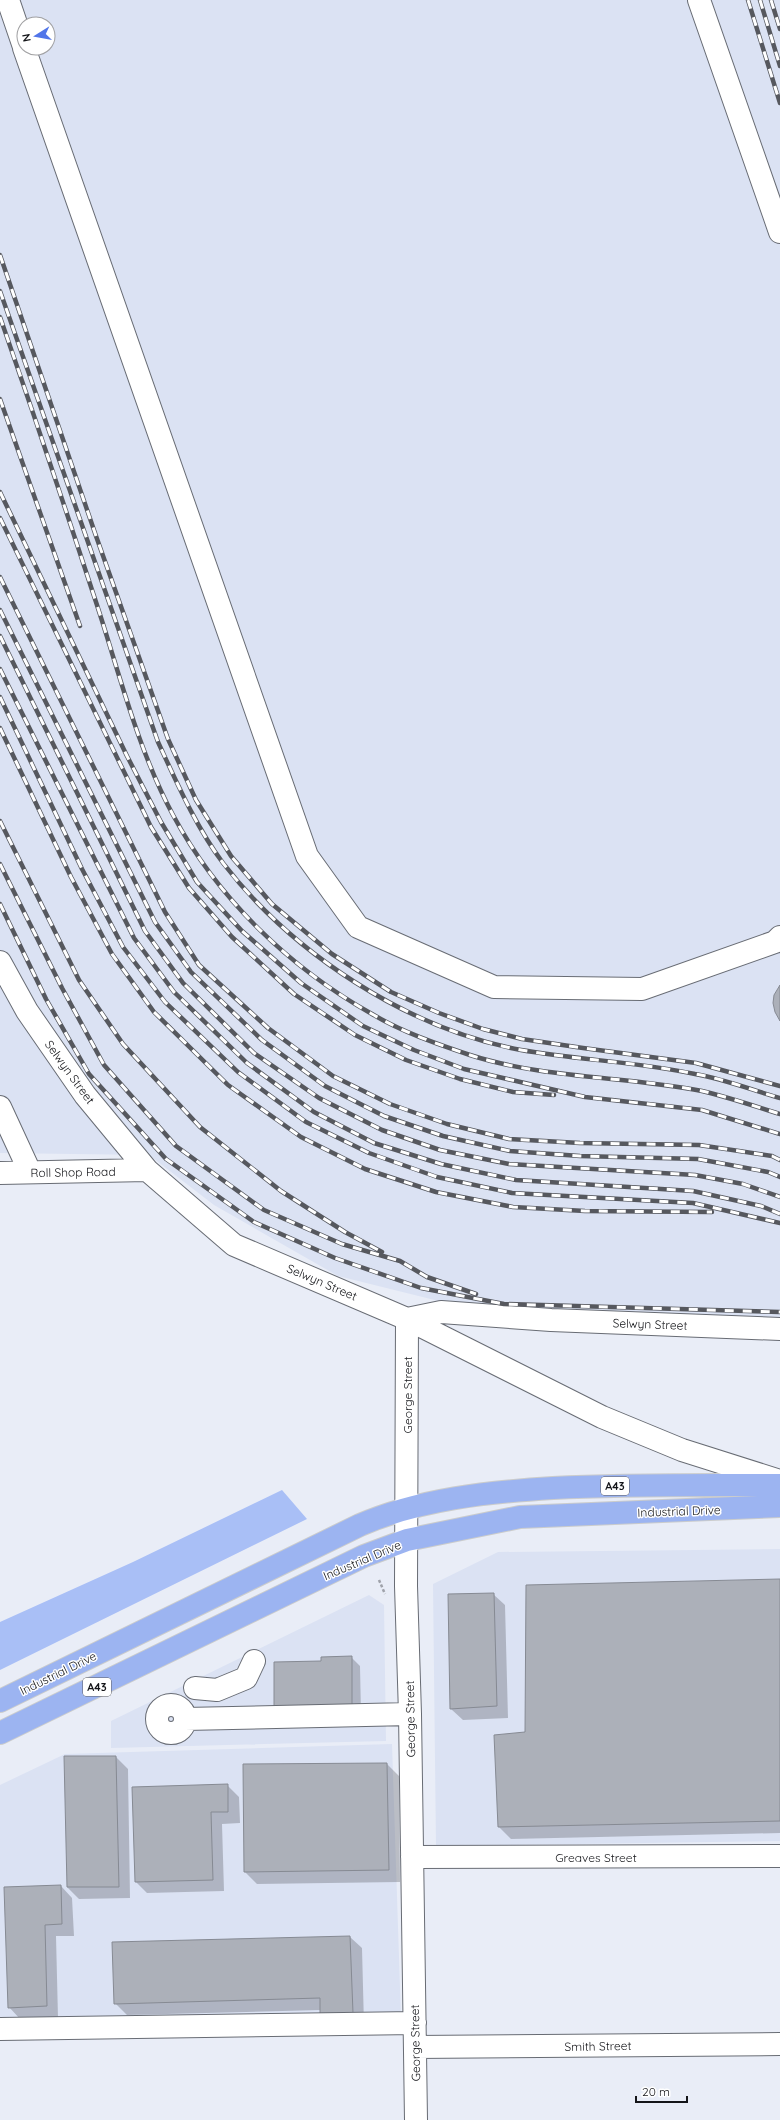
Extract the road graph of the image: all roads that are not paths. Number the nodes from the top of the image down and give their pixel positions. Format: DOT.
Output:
graph roads {
  1 [pos="8,0"];
  2 [pos="698,0"];
  3 [pos="16,24"];
  4 [pos="27,56"];
  5 [pos="780,232"];
  6 [pos="780,937"];
  7 [pos="0,962"];
  8 [pos="0,1107"];
  9 [pos="146,1170"];
  10 [pos="30,1172"];
  11 [pos="0,1173"];
  12 [pos="407,1319"];
  13 [pos="780,1329"];
  14 [pos="780,1481"];
  15 [pos="780,1485"];
  16 [pos="780,1506"];
  17 [pos="406,1509"];
  18 [pos="407,1540"];
  19 [pos="254,1662"];
  20 [pos="195,1688"];
  21 [pos="0,1701"];
  22 [pos="410,1714"];
  23 [pos="186,1718"];
  24 [pos="0,1733"];
  25 [pos="780,1856"];
  26 [pos="412,1857"];
  27 [pos="415,2023"];
  28 [pos="0,2029"];
  29 [pos="780,2044"];
  30 [pos="415,2047"];
  31 [pos="416,2120"];
  1 -- 3 [label="street"];
  2 -- 5 [label="street"];
  4 -- 6 [label="street"];
  7 -- 9 [label="street, Selwyn Street"];
  8 -- 10 [label="street"];
  9 -- 10 [label="street, Roll Shop Road"];
  9 -- 12 [label="street, Selwyn Street"];
  10 -- 11 [label="street, Roll Shop Road"];
  12 -- 13 [label="street, Selwyn Street"];
  12 -- 14 [label="street"];
  12 -- 17 [label="street, George Street"];
  15 -- 17 [label="highway, Industrial Drive / A43"];
  16 -- 18 [label="highway, Industrial Drive / A43"];
  17 -- 18 [label="street, George Street"];
  17 -- 21 [label="highway, Industrial Drive / A43"];
  18 -- 22 [label="street, George Street"];
  18 -- 24 [label="highway, Industrial Drive / A43"];
  19 -- 20 [label="street"];
  22 -- 23 [label="street"];
  22 -- 26 [label="street, George Street"];
  25 -- 26 [label="street, Greaves Street"];
  26 -- 27 [label="street, George Street"];
  27 -- 28 [label="street"];
  27 -- 30 [label="street, George Street"];
  29 -- 30 [label="street, Smith Street"];
  30 -- 31 [label="street, George Street"];
}
